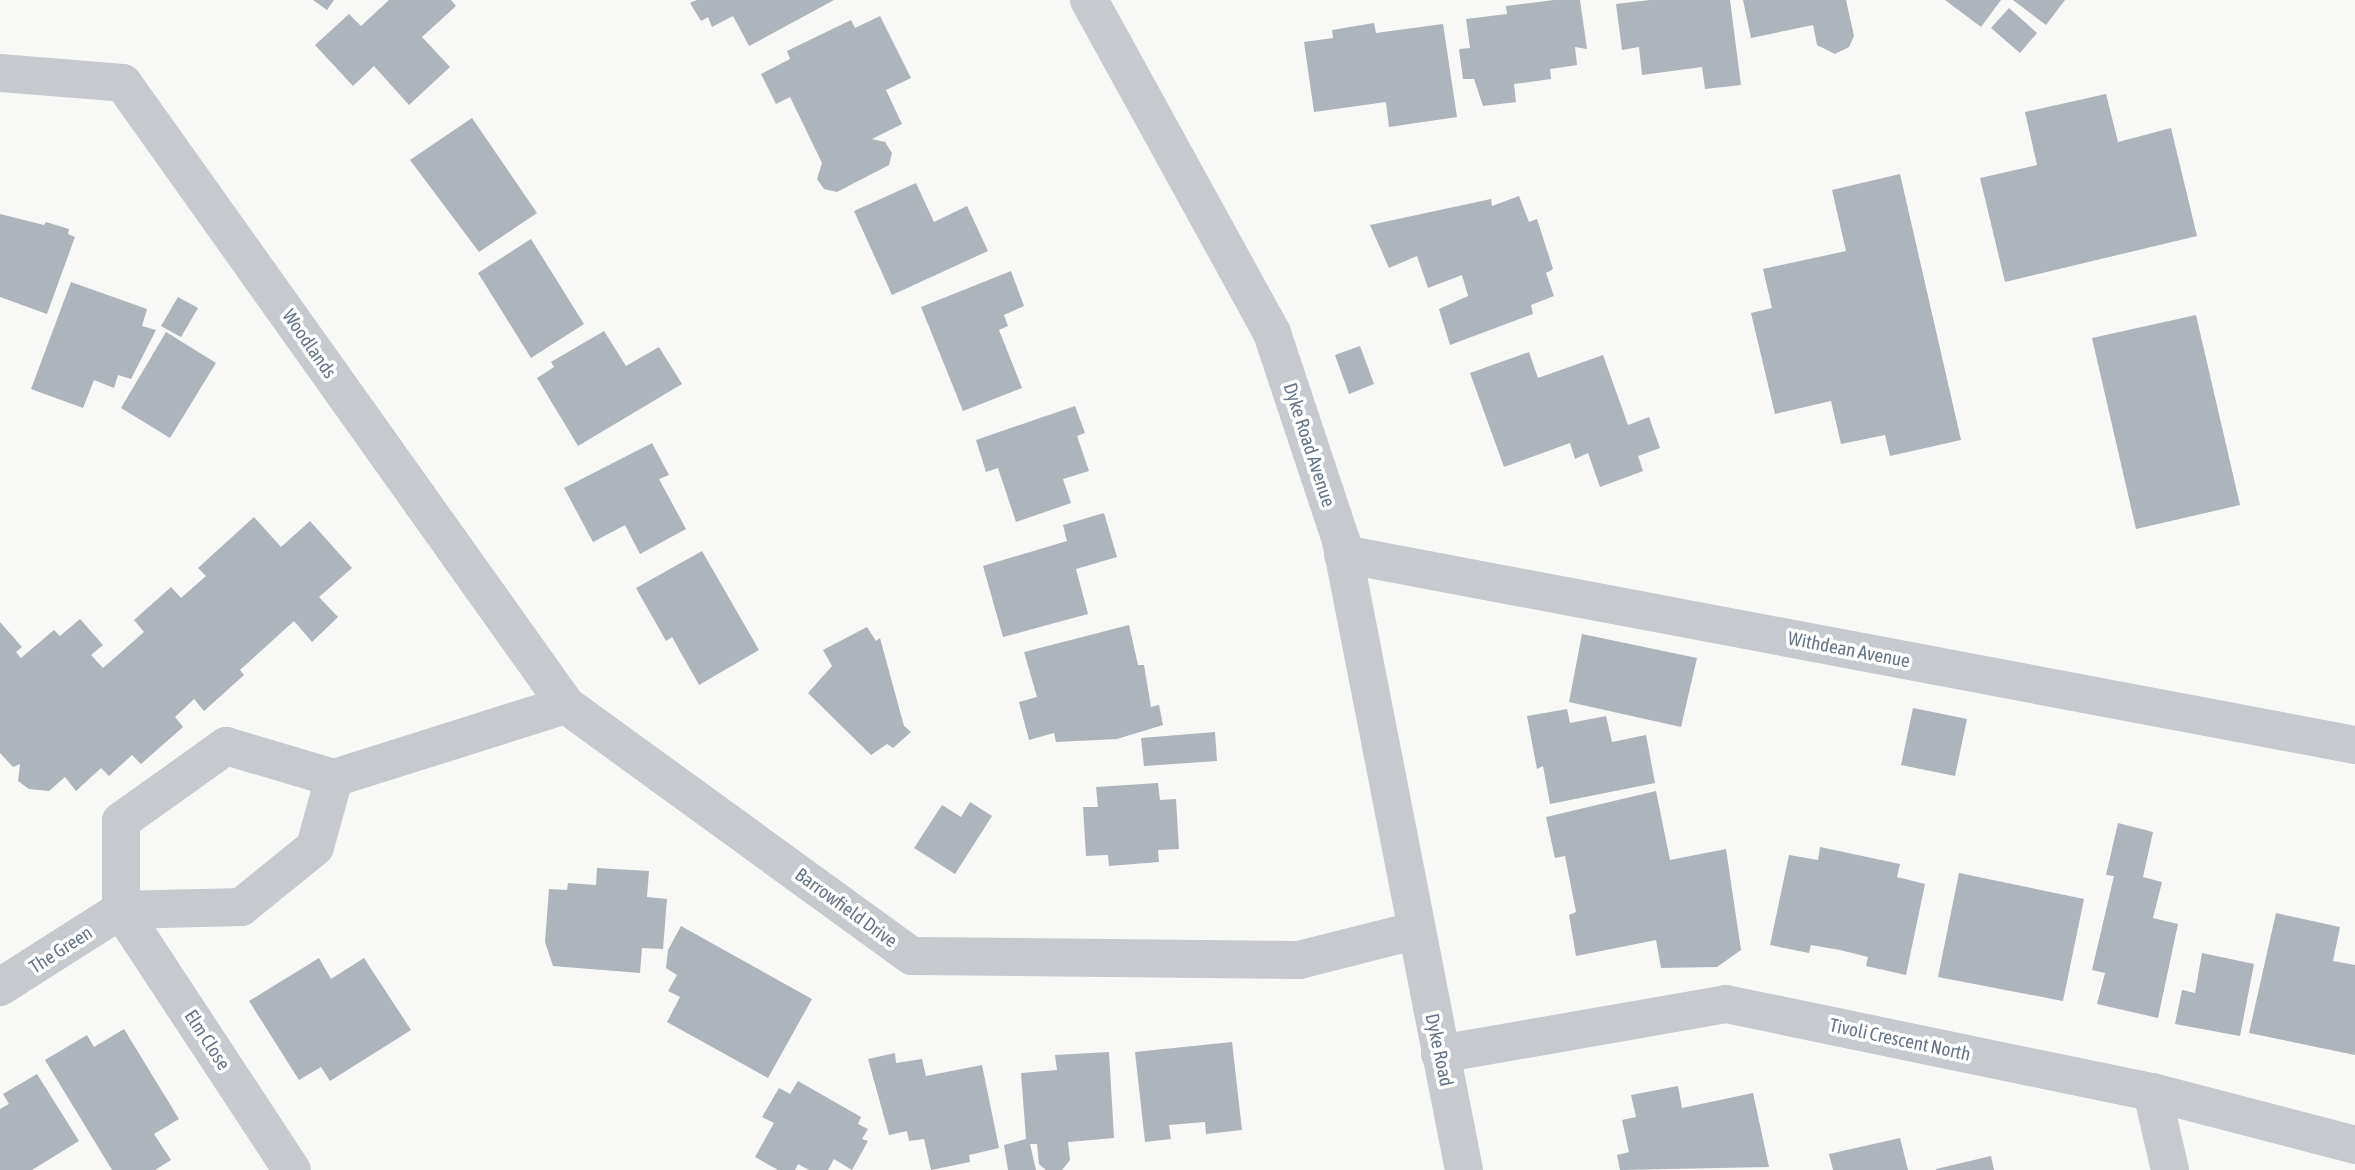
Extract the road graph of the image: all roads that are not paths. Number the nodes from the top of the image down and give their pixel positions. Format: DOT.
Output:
graph roads {
  1 [pos="1089,0"];
  2 [pos="0,73"];
  3 [pos="1343,554"];
  4 [pos="566,705"];
  5 [pos="2355,744"];
  6 [pos="334,778"];
  7 [pos="121,910"];
  8 [pos="1415,931"];
  9 [pos="0,987"];
  10 [pos="1440,1054"];
  11 [pos="2152,1091"];
  12 [pos="2355,1145"];
  13 [pos="292,1170"];
  14 [pos="1464,1170"];
  15 [pos="2170,1170"];
  1 -- 3 [label="street, Dyke Road Avenue"];
  2 -- 4 [label="street, Woodlands"];
  3 -- 5 [label="street, Withdean Avenue"];
  3 -- 8 [label="street, Dyke Road Avenue"];
  4 -- 6 [label="street"];
  4 -- 8 [label="street, Barrowfield Drive"];
  6 -- 7 [label="street"];
  6 -- 7 [label="street"];
  7 -- 9 [label="street, The Green"];
  7 -- 13 [label="street, Elm Close"];
  8 -- 10 [label="street, Dyke Road"];
  10 -- 11 [label="street, Tivoli Crescent North"];
  10 -- 14 [label="street, Dyke Road"];
  11 -- 12 [label="street, Tivoli Crescent North"];
  11 -- 15 [label="street"];
}
